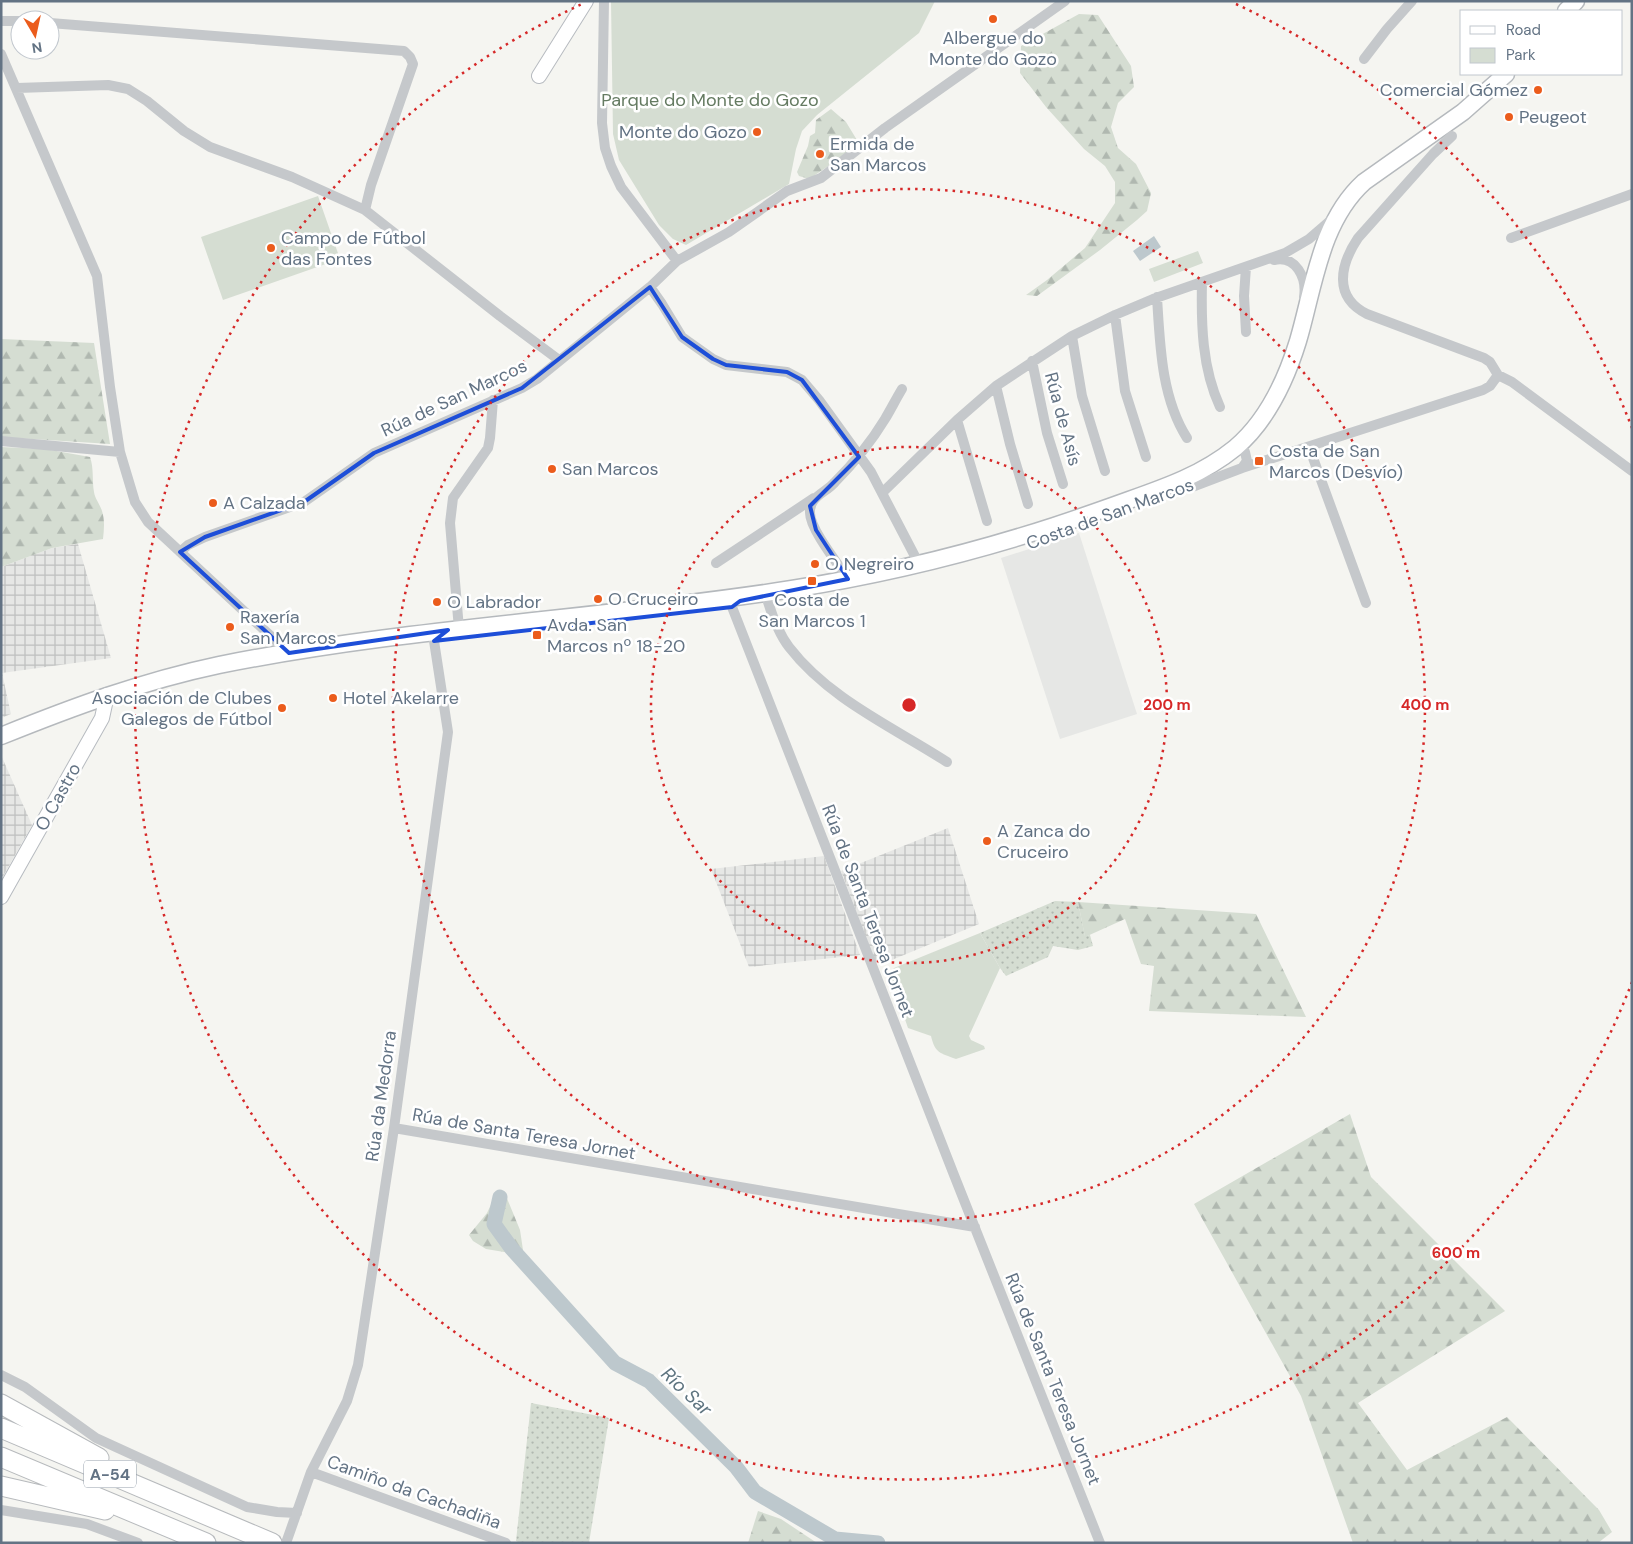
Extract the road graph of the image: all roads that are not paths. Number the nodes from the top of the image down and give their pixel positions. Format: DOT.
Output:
graph roads {
  1 [pos="586,1"];
  2 [pos="604,1"];
  3 [pos="1065,1"];
  4 [pos="1412,1"];
  5 [pos="1576,1"];
  6 [pos="1567,10"];
  7 [pos="60,24"];
  8 [pos="1,54"];
  9 [pos="1364,59"];
  10 [pos="1505,75"];
  11 [pos="538,76"];
  12 [pos="17,88"];
  13 [pos="1458,116"];
  14 [pos="1436,136"];
  15 [pos="1452,136"];
  16 [pos="1433,154"];
  17 [pos="1392,163"];
  18 [pos="1632,194"];
  19 [pos="1345,206"];
  20 [pos="365,210"];
  21 [pos="1510,238"];
  22 [pos="677,262"];
  23 [pos="1258,263"];
  24 [pos="1246,267"];
  25 [pos="1202,282"];
  26 [pos="650,288"];
  27 [pos="1157,297"];
  28 [pos="1115,315"];
  29 [pos="1246,332"];
  30 [pos="1072,336"];
  31 [pos="1298,340"];
  32 [pos="560,360"];
  33 [pos="1032,361"];
  34 [pos="1498,375"];
  35 [pos="996,386"];
  36 [pos="902,389"];
  37 [pos="493,400"];
  38 [pos="1220,407"];
  39 [pos="957,420"];
  40 [pos="1251,433"];
  41 [pos="1187,438"];
  42 [pos="1,441"];
  43 [pos="1309,447"];
  44 [pos="120,452"];
  45 [pos="859,457"];
  46 [pos="1146,458"];
  47 [pos="1239,459"];
  48 [pos="1105,471"];
  49 [pos="1632,471"];
  50 [pos="1192,482"];
  51 [pos="1062,484"];
  52 [pos="883,492"];
  53 [pos="814,498"];
  54 [pos="1028,504"];
  55 [pos="988,521"];
  56 [pos="180,552"];
  57 [pos="978,559"];
  58 [pos="913,561"];
  59 [pos="716,563"];
  60 [pos="855,584"];
  61 [pos="797,588"];
  62 [pos="768,602"];
  63 [pos="1366,603"];
  64 [pos="732,607"];
  65 [pos="639,609"];
  66 [pos="459,629"];
  67 [pos="412,635"];
  68 [pos="434,641"];
  69 [pos="324,648"];
  70 [pos="288,653"];
  71 [pos="107,695"];
  72 [pos="1,736"];
  73 [pos="947,762"];
  74 [pos="1,897"];
  75 [pos="394,1128"];
  76 [pos="975,1227"];
  77 [pos="1,1375"];
  78 [pos="1,1404"];
  79 [pos="1,1428"];
  80 [pos="1,1457"];
  81 [pos="311,1472"];
  82 [pos="1,1486"];
  83 [pos="1,1510"];
  84 [pos="296,1517"];
  85 [pos="218,1520"];
  86 [pos="138,1543"];
  87 [pos="198,1543"];
  88 [pos="206,1543"];
  89 [pos="272,1543"];
  90 [pos="286,1543"];
  91 [pos="506,1543"];
  92 [pos="1100,1543"];
  1 -- 2 [label="street"];
  1 -- 11 [label="street"];
  2 -- 22 [label="street"];
  3 -- 22 [label="street, Rúa de San Marcos"];
  4 -- 9 [label="street"];
  5 -- 6 [label="main road"];
  7 -- 20 [label="street"];
  8 -- 12 [label="street"];
  10 -- 13 [label="main road, Costa de San Marcos"];
  12 -- 20 [label="street"];
  12 -- 44 [label="street"];
  13 -- 14 [label="main road, Costa de San Marcos"];
  13 -- 15 [label="street"];
  14 -- 15 [label="street, Costa de San Marcos"];
  14 -- 16 [label="street"];
  14 -- 17 [label="main road, Costa de San Marcos"];
  15 -- 16 [label="street"];
  16 -- 34 [label="street"];
  17 -- 19 [label="main road, Costa de San Marcos"];
  17 -- 47 [label="main road, Costa de San Marcos"];
  18 -- 21 [label="street"];
  19 -- 23 [label="street"];
  19 -- 31 [label="main road, Costa de San Marcos"];
  20 -- 32 [label="street"];
  22 -- 26 [label="street, Rúa de San Marcos"];
  23 -- 24 [label="street"];
  23 -- 31 [label="street"];
  24 -- 25 [label="street"];
  24 -- 29 [label="street"];
  25 -- 27 [label="street"];
  25 -- 38 [label="street"];
  26 -- 32 [label="street, Rúa de San Marcos"];
  26 -- 45 [label="street"];
  27 -- 28 [label="street"];
  27 -- 41 [label="street"];
  28 -- 30 [label="street"];
  28 -- 46 [label="street"];
  30 -- 33 [label="street"];
  30 -- 48 [label="street"];
  31 -- 40 [label="main road, Costa de San Marcos"];
  32 -- 37 [label="street, Rúa de San Marcos"];
  33 -- 35 [label="street"];
  33 -- 51 [label="street, Rúa de Asís"];
  34 -- 43 [label="street"];
  34 -- 49 [label="street"];
  35 -- 39 [label="street"];
  35 -- 54 [label="street"];
  36 -- 45 [label="street"];
  37 -- 56 [label="street, Rúa de San Marcos"];
  37 -- 66 [label="street"];
  39 -- 52 [label="street"];
  39 -- 55 [label="street"];
  40 -- 47 [label="main road"];
  40 -- 50 [label="main road, Costa de San Marcos"];
  42 -- 44 [label="street"];
  43 -- 47 [label="street"];
  43 -- 63 [label="street"];
  44 -- 56 [label="street"];
  45 -- 52 [label="street"];
  45 -- 53 [label="street"];
  47 -- 50 [label="main road, Costa de San Marcos"];
  50 -- 57 [label="main road, Costa de San Marcos"];
  50 -- 58 [label="main road, Costa de San Marcos"];
  52 -- 58 [label="street"];
  53 -- 59 [label="street"];
  53 -- 60 [label="street"];
  56 -- 70 [label="street"];
  57 -- 58 [label="main road"];
  57 -- 60 [label="main road, Costa de San Marcos"];
  58 -- 60 [label="main road"];
  60 -- 61 [label="main road"];
  60 -- 62 [label="main road"];
  61 -- 64 [label="main road"];
  61 -- 65 [label="main road"];
  62 -- 64 [label="main road"];
  62 -- 73 [label="street"];
  64 -- 65 [label="main road"];
  64 -- 68 [label="main road"];
  64 -- 76 [label="street, Rúa de Santa Teresa Jornet"];
  65 -- 66 [label="main road"];
  66 -- 67 [label="main road"];
  66 -- 68 [label="main road"];
  67 -- 68 [label="main road"];
  67 -- 69 [label="main road"];
  68 -- 69 [label="main road"];
  68 -- 75 [label="street, Rúa da Medorra"];
  69 -- 70 [label="main road"];
  70 -- 71 [label="main road"];
  71 -- 72 [label="main road"];
  71 -- 74 [label="street, O Castro"];
  75 -- 76 [label="street, Rúa de Santa Teresa Jornet"];
  75 -- 81 [label="street, Rúa da Medorra"];
  76 -- 92 [label="street, Rúa de Santa Teresa Jornet"];
  77 -- 84 [label="street"];
  78 -- 85 [label="highway"];
  79 -- 85 [label="highway, A-54"];
  80 -- 88 [label="highway, A-54"];
  81 -- 84 [label="street, Rúa da Medorra"];
  81 -- 91 [label="street, Camiño da Cachadiña"];
  82 -- 87 [label="highway"];
  83 -- 86 [label="street"];
  84 -- 90 [label="street, Rúa da Medorra"];
  85 -- 89 [label="highway, A-54"];
}
